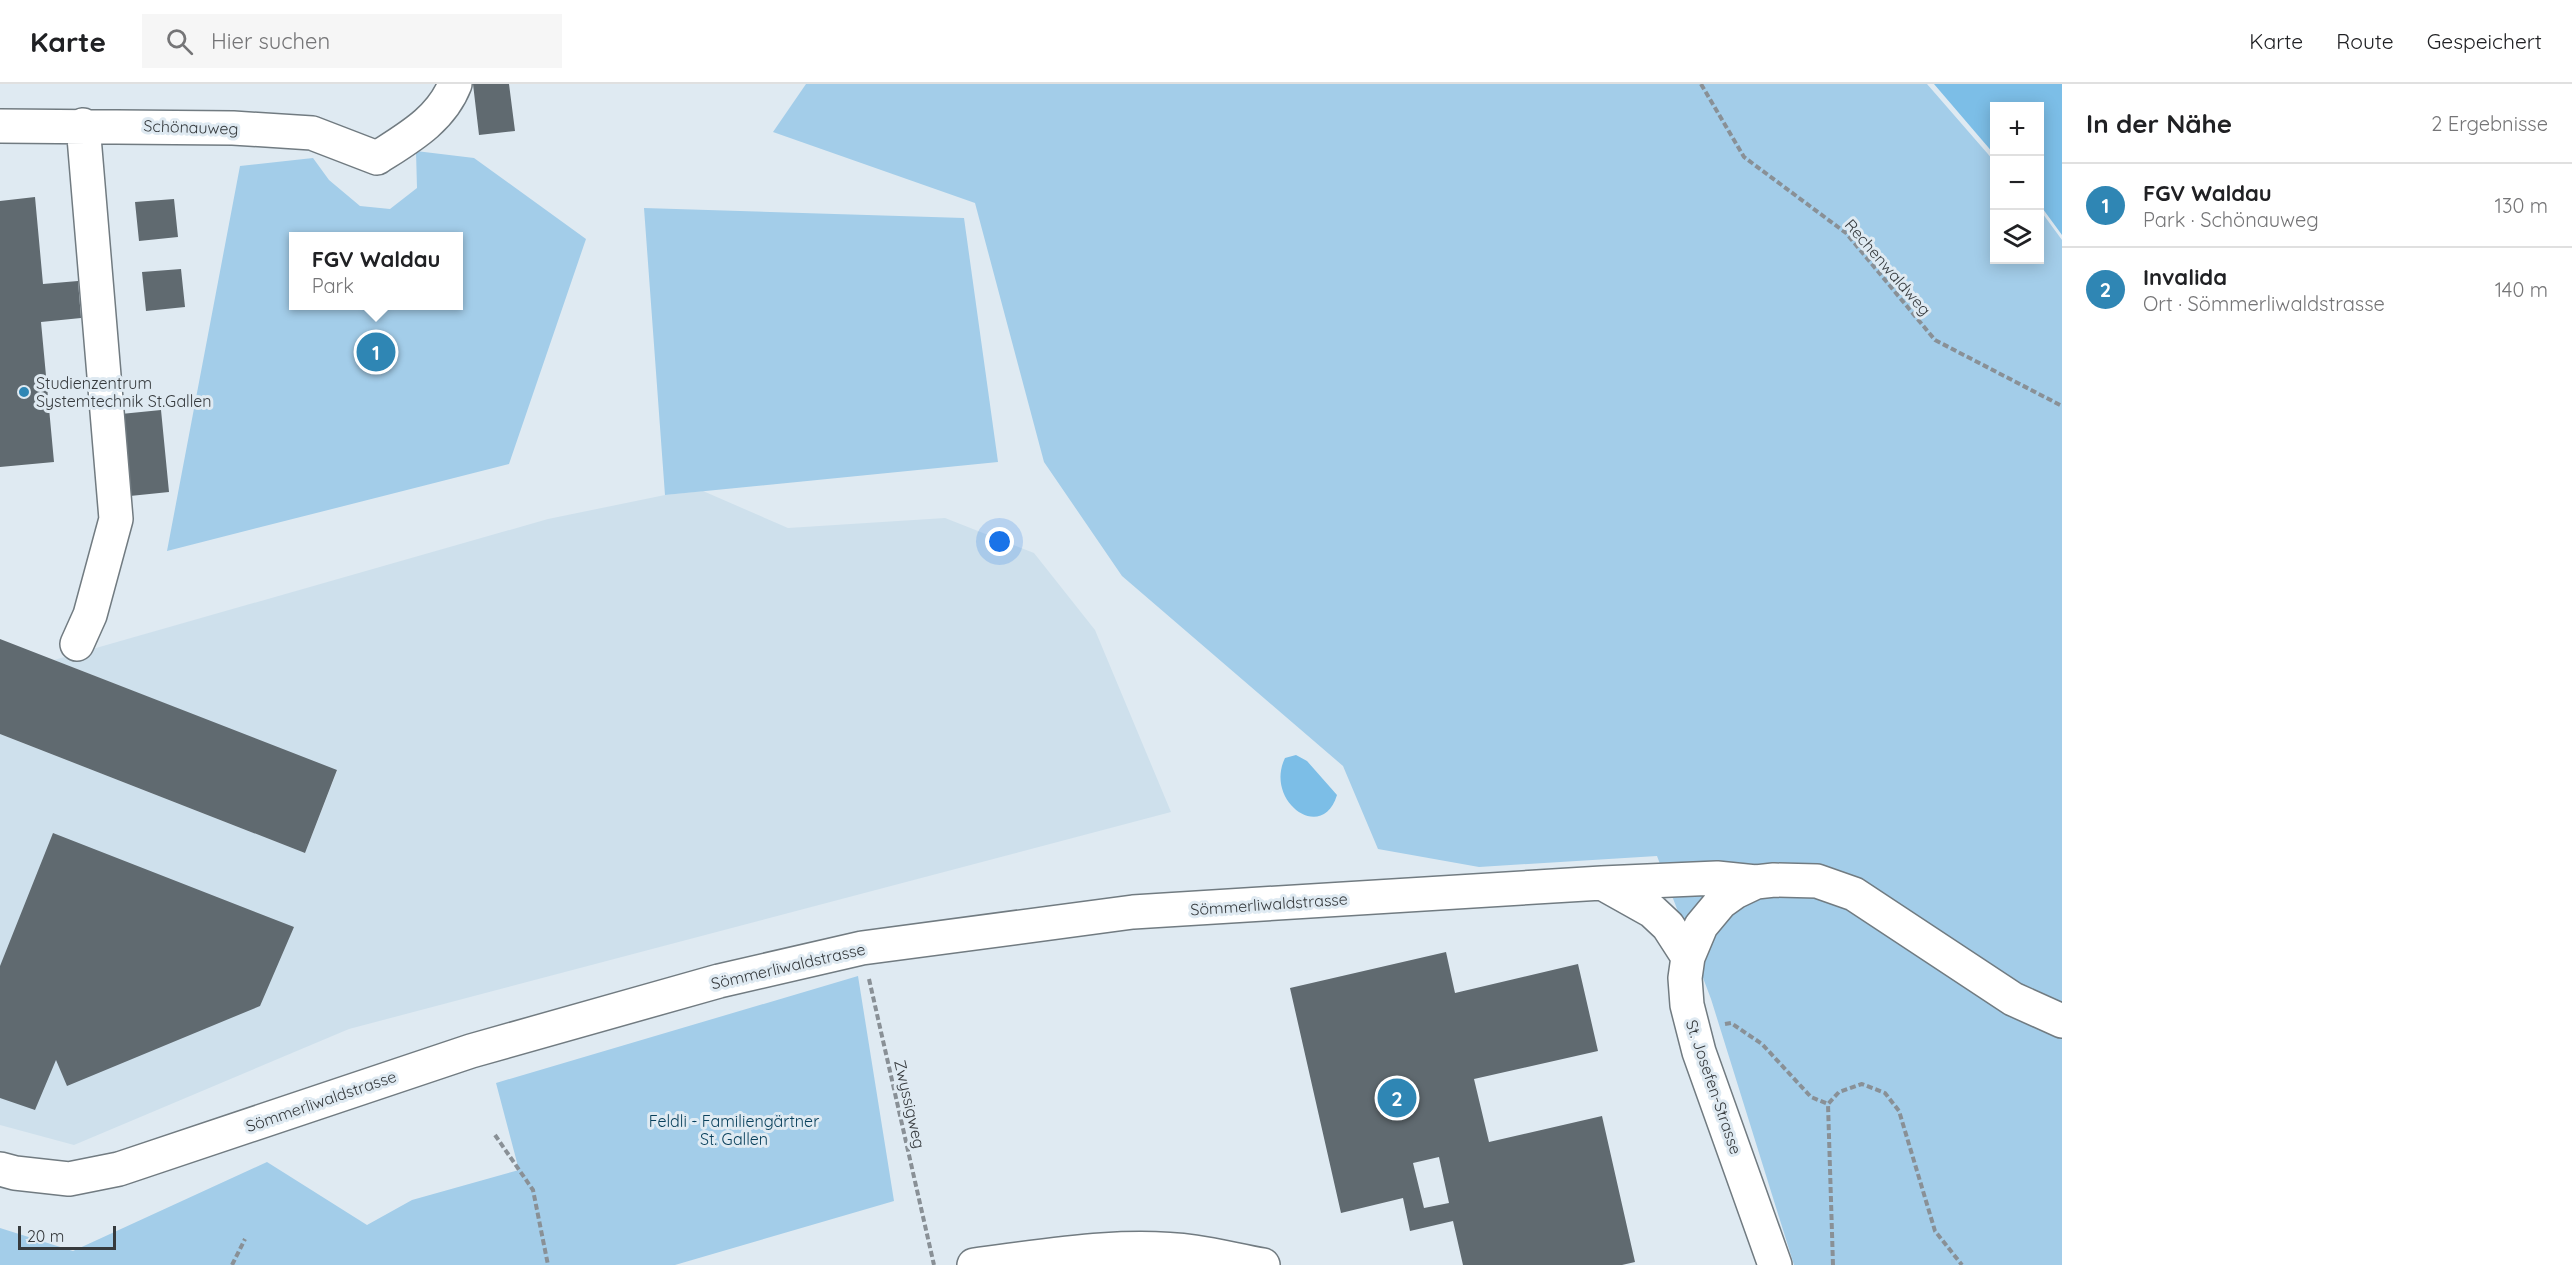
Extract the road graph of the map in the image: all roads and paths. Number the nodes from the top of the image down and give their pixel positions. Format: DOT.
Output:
graph roads {
  1 [pos="455,84"];
  2 [pos="1701,84"];
  3 [pos="83,125"];
  4 [pos="0,126"];
  5 [pos="2062,406"];
  6 [pos="77,644"];
  7 [pos="1756,882"];
  8 [pos="1602,883"];
  9 [pos="862,948"];
  10 [pos="1688,957"];
  11 [pos="2062,1021"];
  12 [pos="1719,1026"];
  13 [pos="1827,1104"];
  14 [pos="495,1135"];
  15 [pos="0,1169"];
  16 [pos="245,1239"];
  17 [pos="232,1265"];
  18 [pos="548,1265"];
  19 [pos="934,1265"];
  20 [pos="974,1265"];
  21 [pos="1263,1265"];
  22 [pos="1775,1265"];
  23 [pos="1833,1265"];
  24 [pos="1962,1265"];
  1 -- 3 [label="street, Schönauweg"];
  2 -- 5 [label="path, Rechenwaldweg"];
  3 -- 4 [label="street, Schönauweg"];
  3 -- 6 [label="street"];
  7 -- 8 [label="street, Sömmerliwaldstrasse"];
  7 -- 10 [label="street, St. Josefen-Strasse"];
  7 -- 11 [label="street, St. Josefen-Strasse"];
  8 -- 9 [label="street, Sömmerliwaldstrasse"];
  8 -- 10 [label="street"];
  9 -- 15 [label="street, Sömmerliwaldstrasse"];
  9 -- 19 [label="path, Zwyssigweg"];
  10 -- 22 [label="street, St. Josefen-Strasse"];
  12 -- 13 [label="path"];
  13 -- 23 [label="path"];
  13 -- 24 [label="path"];
  14 -- 18 [label="path"];
  16 -- 17 [label="path"];
  20 -- 21 [label="street"];
}
